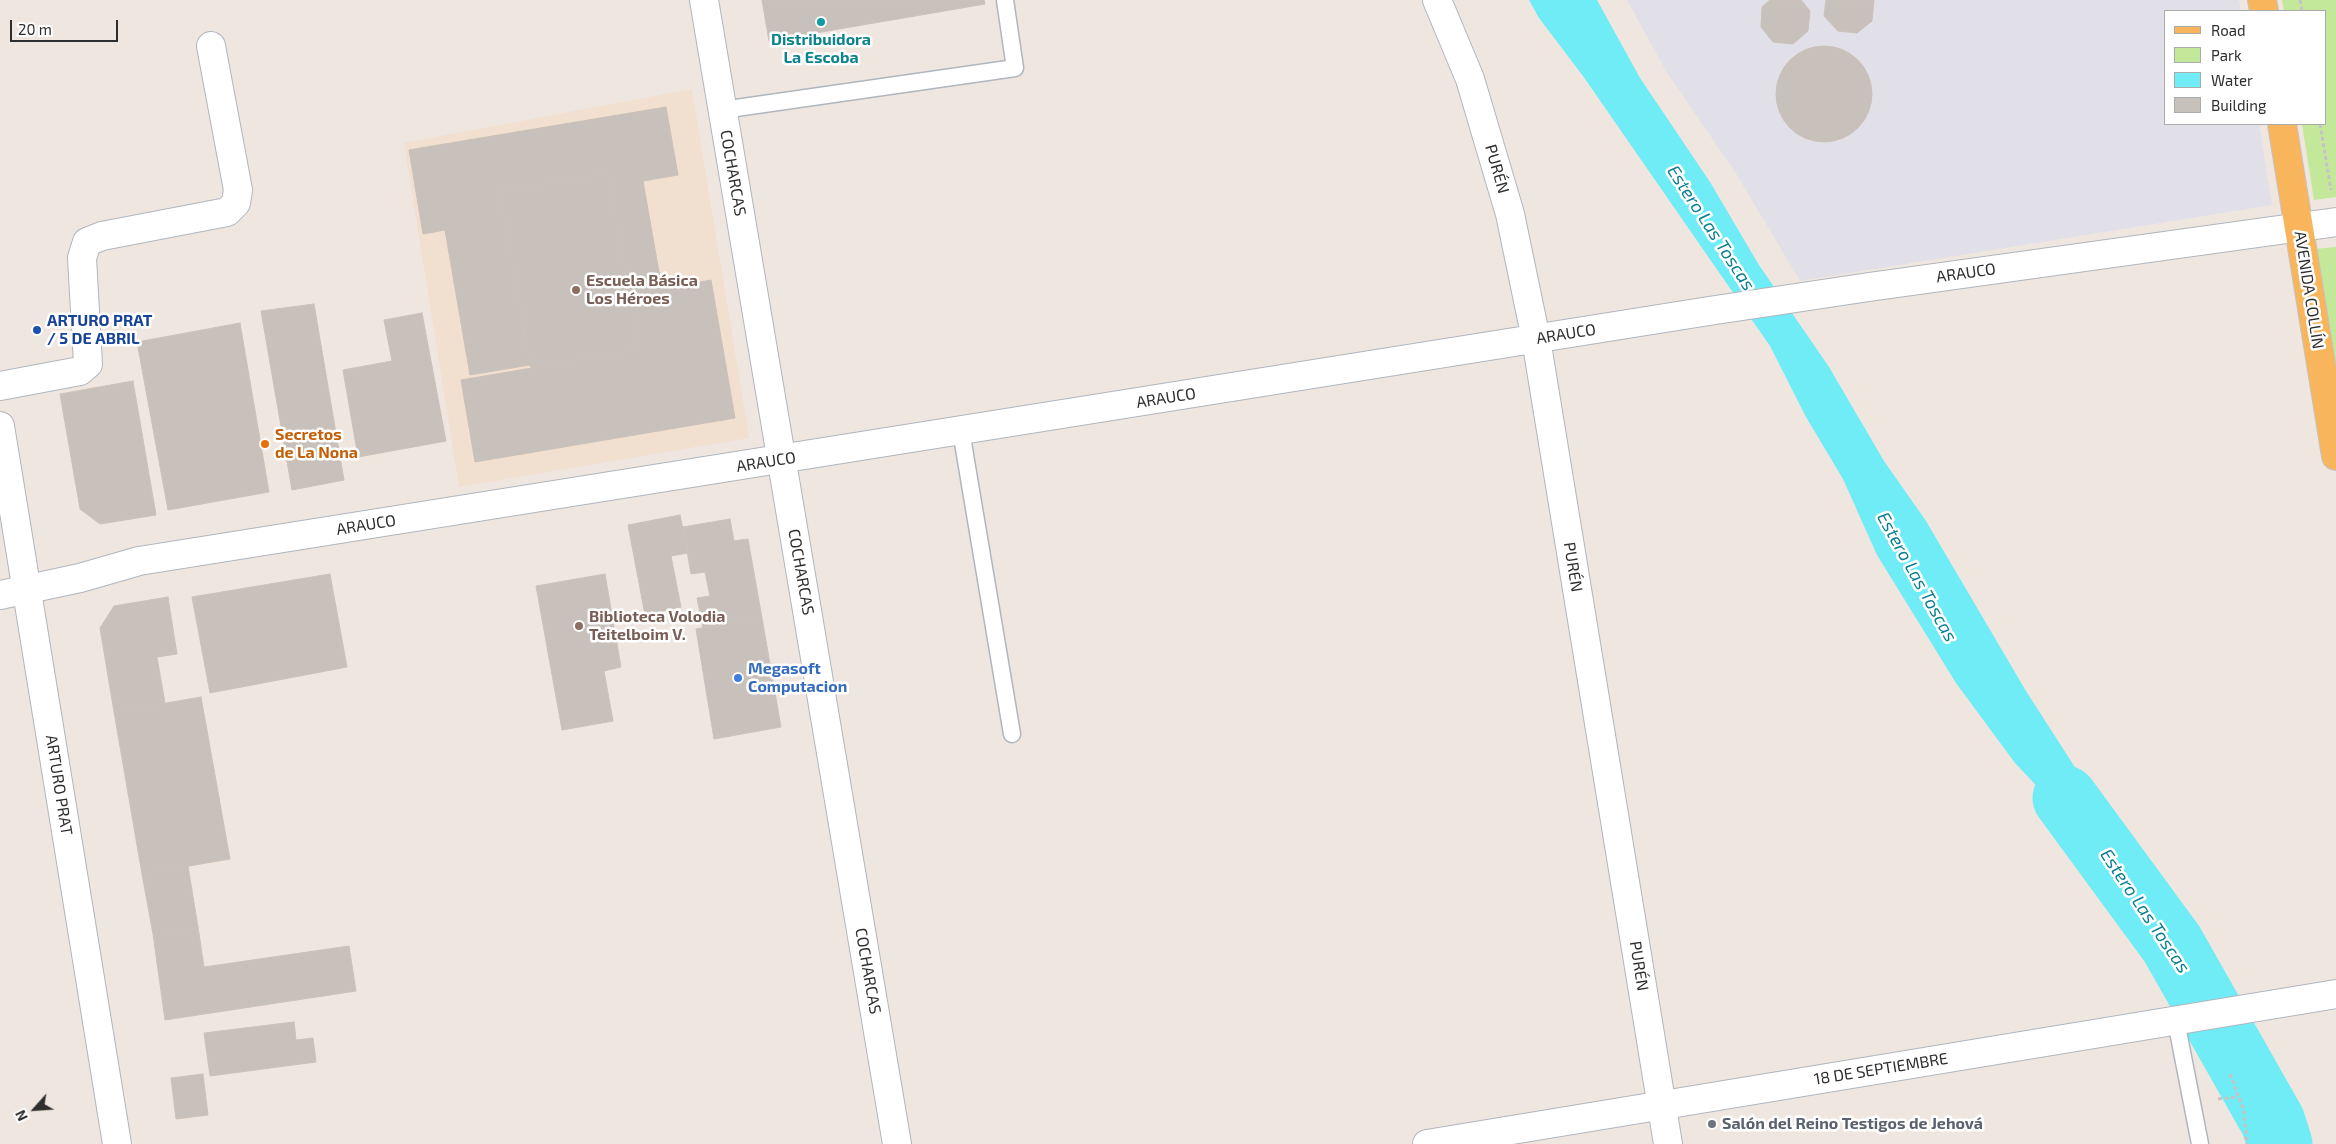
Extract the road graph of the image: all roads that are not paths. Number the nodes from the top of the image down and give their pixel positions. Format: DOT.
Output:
graph roads {
  1 [pos="704,0"];
  2 [pos="1005,0"];
  3 [pos="1437,0"];
  4 [pos="211,46"];
  5 [pos="722,110"];
  6 [pos="2282,125"];
  7 [pos="2336,222"];
  8 [pos="2299,227"];
  9 [pos="1536,339"];
  10 [pos="0,386"];
  11 [pos="0,426"];
  12 [pos="961,431"];
  13 [pos="2336,456"];
  14 [pos="782,459"];
  15 [pos="27,590"];
  16 [pos="0,595"];
  17 [pos="1012,734"];
  18 [pos="2327,995"];
  19 [pos="2188,1019"];
  20 [pos="1662,1105"];
  21 [pos="117,1144"];
  22 [pos="897,1144"];
  23 [pos="1426,1144"];
  24 [pos="1668,1144"];
  25 [pos="2200,1144"];
  1 -- 5 [label="street, COCHARCAS"];
  2 -- 5 [label="lane"];
  3 -- 9 [label="street, PURÉN"];
  4 -- 10 [label="street"];
  5 -- 14 [label="street, COCHARCAS"];
  6 -- 8 [label="main road, AVENIDA COLLÍN"];
  7 -- 8 [label="street, ARAUCO"];
  8 -- 9 [label="street, ARAUCO"];
  8 -- 13 [label="main road, AVENIDA COLLÍN"];
  9 -- 12 [label="street, ARAUCO"];
  9 -- 20 [label="street, PURÉN"];
  11 -- 15 [label="street, ARTURO PRAT"];
  12 -- 14 [label="street, ARAUCO"];
  12 -- 17 [label="lane"];
  14 -- 15 [label="street, ARAUCO"];
  14 -- 22 [label="street, COCHARCAS"];
  15 -- 16 [label="street, ARAUCO"];
  15 -- 21 [label="street, ARTURO PRAT"];
  18 -- 19 [label="street, 18 DE SEPTIEMBRE"];
  19 -- 20 [label="street, 18 DE SEPTIEMBRE"];
  19 -- 25 [label="lane"];
  20 -- 23 [label="street, 18 DE SEPTIEMBRE"];
  20 -- 24 [label="street, PURÉN"];
}
